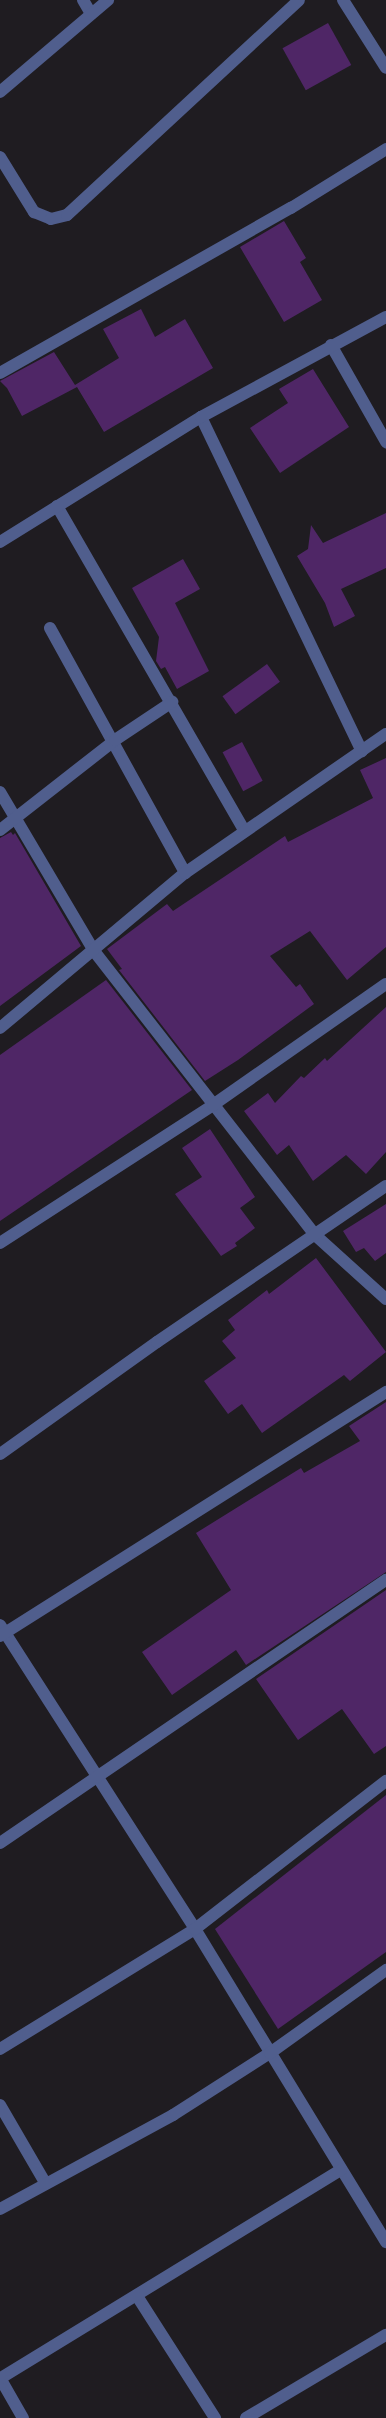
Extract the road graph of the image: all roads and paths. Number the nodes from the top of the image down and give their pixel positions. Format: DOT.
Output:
graph roads {
  1 [pos="82,0"];
  2 [pos="108,0"];
  3 [pos="299,0"];
  4 [pos="343,0"];
  5 [pos="90,14"];
  6 [pos="386,68"];
  7 [pos="0,92"];
  8 [pos="386,149"];
  9 [pos="0,157"];
  10 [pos="386,317"];
  11 [pos="332,346"];
  12 [pos="0,373"];
  13 [pos="201,417"];
  14 [pos="386,442"];
  15 [pos="57,506"];
  16 [pos="0,542"];
  17 [pos="50,628"];
  18 [pos="172,702"];
  19 [pos="386,734"];
  20 [pos="115,740"];
  21 [pos="362,751"];
  22 [pos="0,792"];
  23 [pos="16,818"];
  24 [pos="0,830"];
  25 [pos="244,830"];
  26 [pos="186,873"];
  27 [pos="94,951"];
  28 [pos="386,984"];
  29 [pos="0,1028"];
  30 [pos="213,1105"];
  31 [pos="386,1186"];
  32 [pos="314,1234"];
  33 [pos="0,1243"];
  34 [pos="386,1299"];
  35 [pos="386,1392"];
  36 [pos="0,1454"];
  37 [pos="386,1580"];
  38 [pos="2,1631"];
  39 [pos="97,1780"];
  40 [pos="386,1781"];
  41 [pos="0,1844"];
  42 [pos="195,1929"];
  43 [pos="386,1970"];
  44 [pos="0,2049"];
  45 [pos="270,2053"];
  46 [pos="0,2105"];
  47 [pos="341,2170"];
  48 [pos="46,2184"];
  49 [pos="0,2209"];
  50 [pos="382,2227"];
  51 [pos="386,2242"];
  52 [pos="137,2296"];
  53 [pos="386,2335"];
  54 [pos="0,2378"];
  55 [pos="22,2418"];
  56 [pos="215,2418"];
  57 [pos="246,2418"];
  1 -- 5 [label="street"];
  2 -- 5 [label="street"];
  3 -- 9 [label="street"];
  4 -- 6 [label="street"];
  5 -- 7 [label="street"];
  8 -- 12 [label="street"];
  10 -- 11 [label="street"];
  11 -- 13 [label="street"];
  11 -- 14 [label="street"];
  13 -- 15 [label="street"];
  13 -- 21 [label="street"];
  15 -- 16 [label="street"];
  15 -- 18 [label="street"];
  17 -- 20 [label="street"];
  18 -- 20 [label="street"];
  18 -- 25 [label="street"];
  19 -- 21 [label="street"];
  20 -- 23 [label="street"];
  20 -- 26 [label="street"];
  21 -- 25 [label="street"];
  22 -- 23 [label="street"];
  23 -- 24 [label="street"];
  23 -- 27 [label="street"];
  25 -- 26 [label="street"];
  26 -- 27 [label="street"];
  27 -- 29 [label="street"];
  27 -- 30 [label="street"];
  28 -- 30 [label="street"];
  30 -- 32 [label="street"];
  30 -- 33 [label="street"];
  31 -- 32 [label="street"];
  32 -- 34 [label="street"];
  32 -- 36 [label="street"];
  35 -- 38 [label="street"];
  37 -- 39 [label="street"];
  38 -- 39 [label="street"];
  39 -- 41 [label="street"];
  39 -- 42 [label="street"];
  40 -- 42 [label="street"];
  42 -- 44 [label="street"];
  42 -- 45 [label="street"];
  43 -- 45 [label="street"];
  45 -- 47 [label="street"];
  45 -- 48 [label="street"];
  46 -- 48 [label="street"];
  47 -- 50 [label="street"];
  47 -- 52 [label="street"];
  48 -- 49 [label="street"];
  50 -- 51 [label="street"];
  52 -- 54 [label="street"];
  52 -- 56 [label="street"];
  53 -- 57 [label="street"];
  54 -- 55 [label="street"];
}
